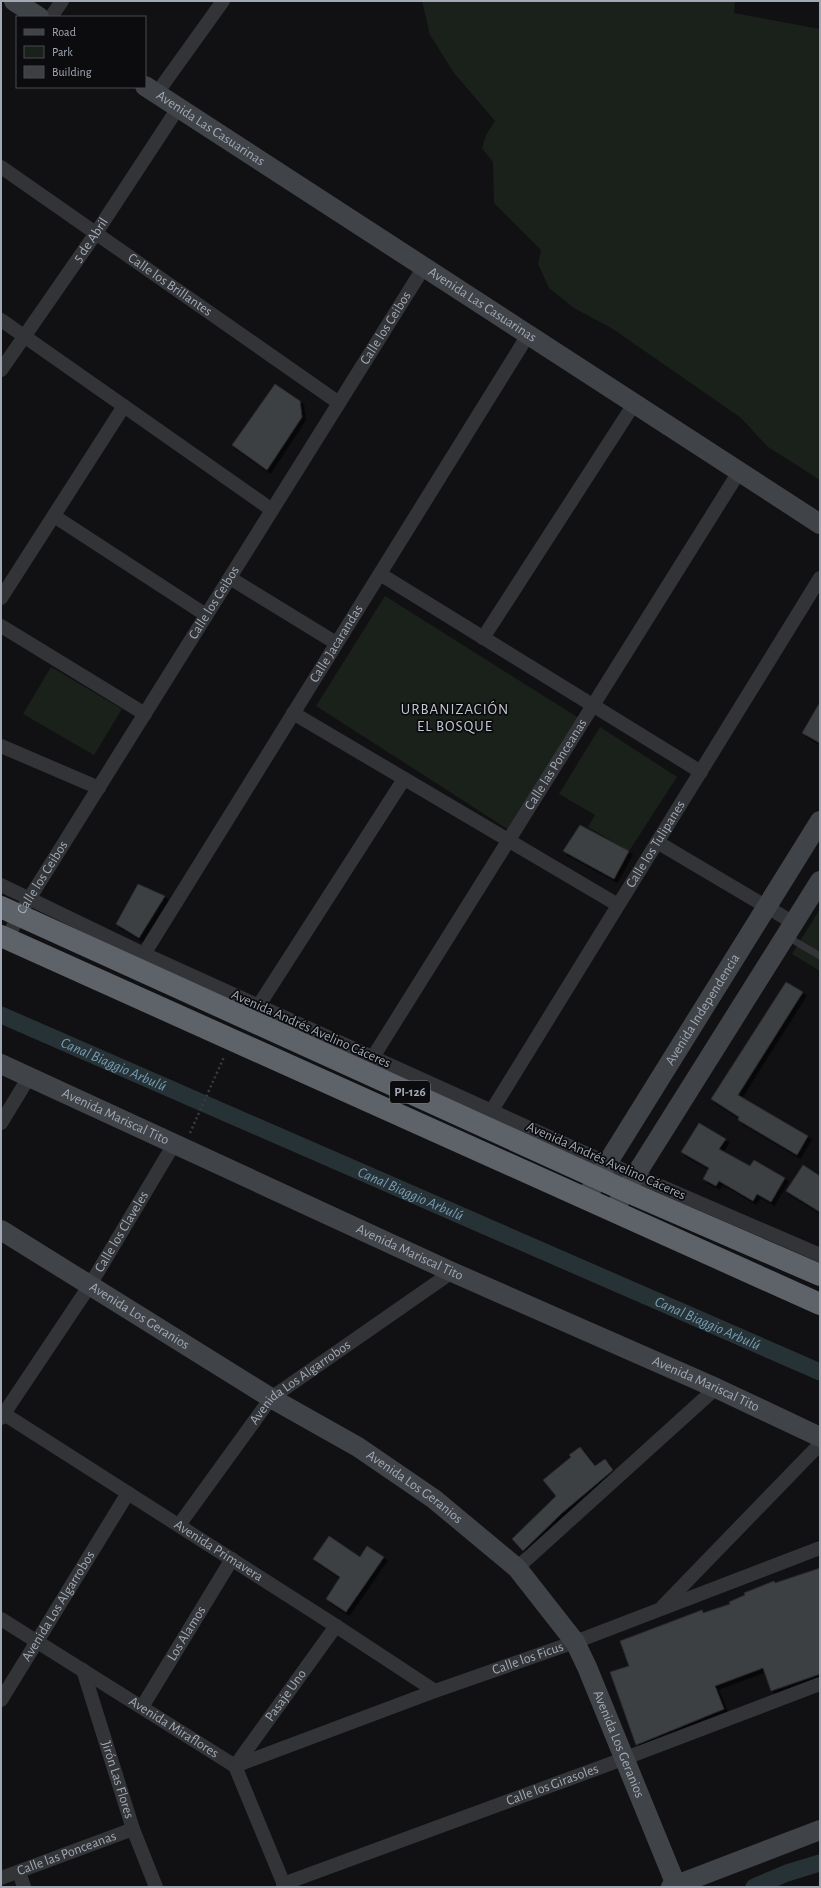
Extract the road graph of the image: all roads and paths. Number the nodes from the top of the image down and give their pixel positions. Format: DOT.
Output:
graph roads {
  1 [pos="14,1"];
  2 [pos="62,1"];
  3 [pos="223,1"];
  4 [pos="37,16"];
  5 [pos="52,16"];
  6 [pos="151,90"];
  7 [pos="178,108"];
  8 [pos="1,167"];
  9 [pos="96,233"];
  10 [pos="424,267"];
  11 [pos="1,320"];
  12 [pos="528,335"];
  13 [pos="24,336"];
  14 [pos="1,370"];
  15 [pos="339,403"];
  16 [pos="634,404"];
  17 [pos="124,406"];
  18 [pos="739,472"];
  19 [pos="272,510"];
  20 [pos="54,516"];
  21 [pos="820,524"];
  22 [pos="380,574"];
  23 [pos="230,578"];
  24 [pos="820,578"];
  25 [pos="3,589"];
  26 [pos="206,615"];
  27 [pos="1,626"];
  28 [pos="483,638"];
  29 [pos="336,644"];
  30 [pos="593,705"];
  31 [pos="294,713"];
  32 [pos="145,714"];
  33 [pos="1,746"];
  34 [pos="701,772"];
  35 [pos="404,779"];
  36 [pos="99,788"];
  37 [pos="820,821"];
  38 [pos="509,840"];
  39 [pos="657,842"];
  40 [pos="820,881"];
  41 [pos="1,885"];
  42 [pos="618,905"];
  43 [pos="17,907"];
  44 [pos="766,907"];
  45 [pos="790,929"];
  46 [pos="4,938"];
  47 [pos="144,954"];
  48 [pos="820,956"];
  49 [pos="259,1006"];
  50 [pos="231,1040"];
  51 [pos="373,1057"];
  52 [pos="1,1064"];
  53 [pos="29,1077"];
  54 [pos="492,1110"];
  55 [pos="1,1123"];
  56 [pos="194,1126"];
  57 [pos="174,1144"];
  58 [pos="603,1171"];
  59 [pos="631,1183"];
  60 [pos="585,1199"];
  61 [pos="613,1211"];
  62 [pos="1,1230"];
  63 [pos="816,1260"];
  64 [pos="452,1272"];
  65 [pos="90,1285"];
  66 [pos="820,1304"];
  67 [pos="716,1388"];
  68 [pos="271,1398"];
  69 [pos="2,1414"];
  70 [pos="820,1437"];
  71 [pos="820,1444"];
  72 [pos="128,1493"];
  73 [pos="179,1525"];
  74 [pos="820,1548"];
  75 [pos="232,1559"];
  76 [pos="517,1568"];
  77 [pos="659,1610"];
  78 [pos="1,1619"];
  79 [pos="336,1626"];
  80 [pos="38,1642"];
  81 [pos="575,1642"];
  82 [pos="83,1670"];
  83 [pos="820,1684"];
  84 [pos="435,1692"];
  85 [pos="1,1700"];
  86 [pos="142,1707"];
  87 [pos="623,1760"];
  88 [pos="235,1766"];
  89 [pos="133,1829"];
  90 [pos="820,1830"];
  91 [pos="19,1872"];
  92 [pos="1,1878"];
  93 [pos="284,1885"];
  94 [pos="673,1886"];
  95 [pos="24,1887"];
  96 [pos="156,1887"];
  1 -- 4 [label="street"];
  2 -- 5 [label="street"];
  3 -- 6 [label="street"];
  6 -- 7 [label="street, Avenida Las Casuarinas"];
  7 -- 9 [label="street, 5 de Abril"];
  7 -- 10 [label="street, Avenida Las Casuarinas"];
  8 -- 9 [label="street, Calle los Brillantes"];
  9 -- 13 [label="street, 5 de Abril"];
  9 -- 15 [label="street, Calle los Brillantes"];
  10 -- 12 [label="street, Avenida Las Casuarinas"];
  10 -- 15 [label="street, Calle los Ceibos"];
  11 -- 13 [label="street"];
  12 -- 16 [label="street, Avenida Las Casuarinas"];
  12 -- 22 [label="street, Calle Jacarandas"];
  13 -- 14 [label="street, 5 de Abril"];
  13 -- 17 [label="street"];
  15 -- 19 [label="street, Calle los Ceibos"];
  16 -- 18 [label="street, Avenida Las Casuarinas"];
  16 -- 28 [label="street"];
  17 -- 19 [label="street"];
  17 -- 20 [label="street"];
  18 -- 21 [label="street, Avenida Las Casuarinas"];
  18 -- 30 [label="street, Calle las Ponceanas"];
  19 -- 23 [label="street, Calle los Ceibos"];
  20 -- 25 [label="street"];
  20 -- 26 [label="street"];
  22 -- 28 [label="street"];
  22 -- 29 [label="street, Calle Jacarandas"];
  23 -- 26 [label="street, Calle los Ceibos"];
  23 -- 29 [label="street"];
  24 -- 34 [label="street, Calle los Tulipanes"];
  26 -- 32 [label="street, Calle los Ceibos"];
  27 -- 32 [label="street"];
  28 -- 30 [label="street"];
  29 -- 31 [label="street, Calle Jacarandas"];
  30 -- 34 [label="street"];
  30 -- 38 [label="street, Calle las Ponceanas"];
  31 -- 35 [label="street"];
  31 -- 47 [label="street, Calle Jacarandas"];
  32 -- 36 [label="street, Calle los Ceibos"];
  33 -- 36 [label="street"];
  34 -- 39 [label="street, Calle los Tulipanes"];
  35 -- 38 [label="street"];
  35 -- 49 [label="street"];
  36 -- 43 [label="street, Calle los Ceibos"];
  37 -- 44 [label="street, Avenida Independencia"];
  38 -- 42 [label="street"];
  38 -- 51 [label="street, Calle las Ponceanas"];
  39 -- 42 [label="street, Calle los Tulipanes"];
  39 -- 44 [label="street"];
  40 -- 45 [label="street"];
  41 -- 43 [label="street, Avenida Andrés Avelino Cáceres"];
  42 -- 54 [label="street, Calle los Tulipanes"];
  43 -- 46 [label="street, Calle los Ceibos"];
  43 -- 47 [label="street, Avenida Andrés Avelino Cáceres"];
  43 -- 58 [label="highway, Avenida Andrés Avelino Cáceres / PI-126"];
  44 -- 45 [label="street"];
  44 -- 58 [label="street, Avenida Independencia"];
  45 -- 48 [label="lane"];
  45 -- 59 [label="street"];
  46 -- 50 [label="highway, PI-126"];
  47 -- 49 [label="street, Avenida Andrés Avelino Cáceres"];
  49 -- 51 [label="street, Avenida Andrés Avelino Cáceres"];
  50 -- 56 [label="path"];
  50 -- 60 [label="highway, PI-126"];
  51 -- 54 [label="street, Avenida Andrés Avelino Cáceres"];
  52 -- 53 [label="street, Avenida Mariscal Tito"];
  53 -- 55 [label="street"];
  53 -- 57 [label="street, Avenida Mariscal Tito"];
  54 -- 58 [label="street, Avenida Andrés Avelino Cáceres"];
  57 -- 64 [label="street, Avenida Mariscal Tito"];
  57 -- 65 [label="street, Calle los Claveles"];
  58 -- 59 [label="highway, Avenida Andrés Avelino Cáceres / PI-126"];
  58 -- 60 [label="street, Avenida Independencia"];
  59 -- 61 [label="street"];
  59 -- 63 [label="highway, Avenida Andrés Avelino Cáceres / PI-126"];
  60 -- 61 [label="highway, PI-126"];
  61 -- 66 [label="highway, PI-126"];
  62 -- 65 [label="street, Avenida Los Geranios"];
  64 -- 67 [label="street, Avenida Mariscal Tito"];
  64 -- 68 [label="street, Avenida Los Algarrobos"];
  65 -- 68 [label="street, Avenida Los Geranios"];
  65 -- 69 [label="street, Calle los Claveles"];
  67 -- 70 [label="street, Avenida Mariscal Tito"];
  67 -- 76 [label="street"];
  68 -- 73 [label="street, Avenida Los Algarrobos"];
  68 -- 76 [label="street, Avenida Los Geranios"];
  69 -- 72 [label="street, Avenida Primavera"];
  71 -- 77 [label="street"];
  72 -- 73 [label="street, Avenida Primavera"];
  72 -- 80 [label="street, Avenida Los Algarrobos"];
  73 -- 75 [label="street, Avenida Primavera"];
  74 -- 77 [label="street, Calle los Ficus"];
  75 -- 79 [label="street, Avenida Primavera"];
  75 -- 86 [label="street, Los Alamos"];
  76 -- 81 [label="street, Avenida Los Geranios"];
  77 -- 81 [label="street, Calle los Ficus"];
  78 -- 80 [label="street, Avenida Miraflores"];
  79 -- 84 [label="street, Avenida Primavera"];
  79 -- 88 [label="street, Pasaje Uno"];
  80 -- 82 [label="street, Avenida Miraflores"];
  80 -- 85 [label="street, Avenida Los Algarrobos"];
  81 -- 84 [label="street, Calle los Ficus"];
  81 -- 87 [label="street, Avenida Los Geranios"];
  82 -- 86 [label="street, Avenida Miraflores"];
  82 -- 89 [label="street, Jirón Las Flores"];
  83 -- 87 [label="street, Calle los Girasoles"];
  84 -- 88 [label="street, Calle los Ficus"];
  86 -- 88 [label="street, Avenida Miraflores"];
  87 -- 93 [label="street, Calle los Girasoles"];
  87 -- 94 [label="street, Avenida Los Geranios"];
  88 -- 93 [label="street"];
  89 -- 91 [label="street, Calle las Ponceanas"];
  89 -- 96 [label="street, Jirón Las Flores"];
  90 -- 94 [label="street"];
  91 -- 92 [label="street, Calle las Ponceanas"];
  91 -- 95 [label="street"];
}
